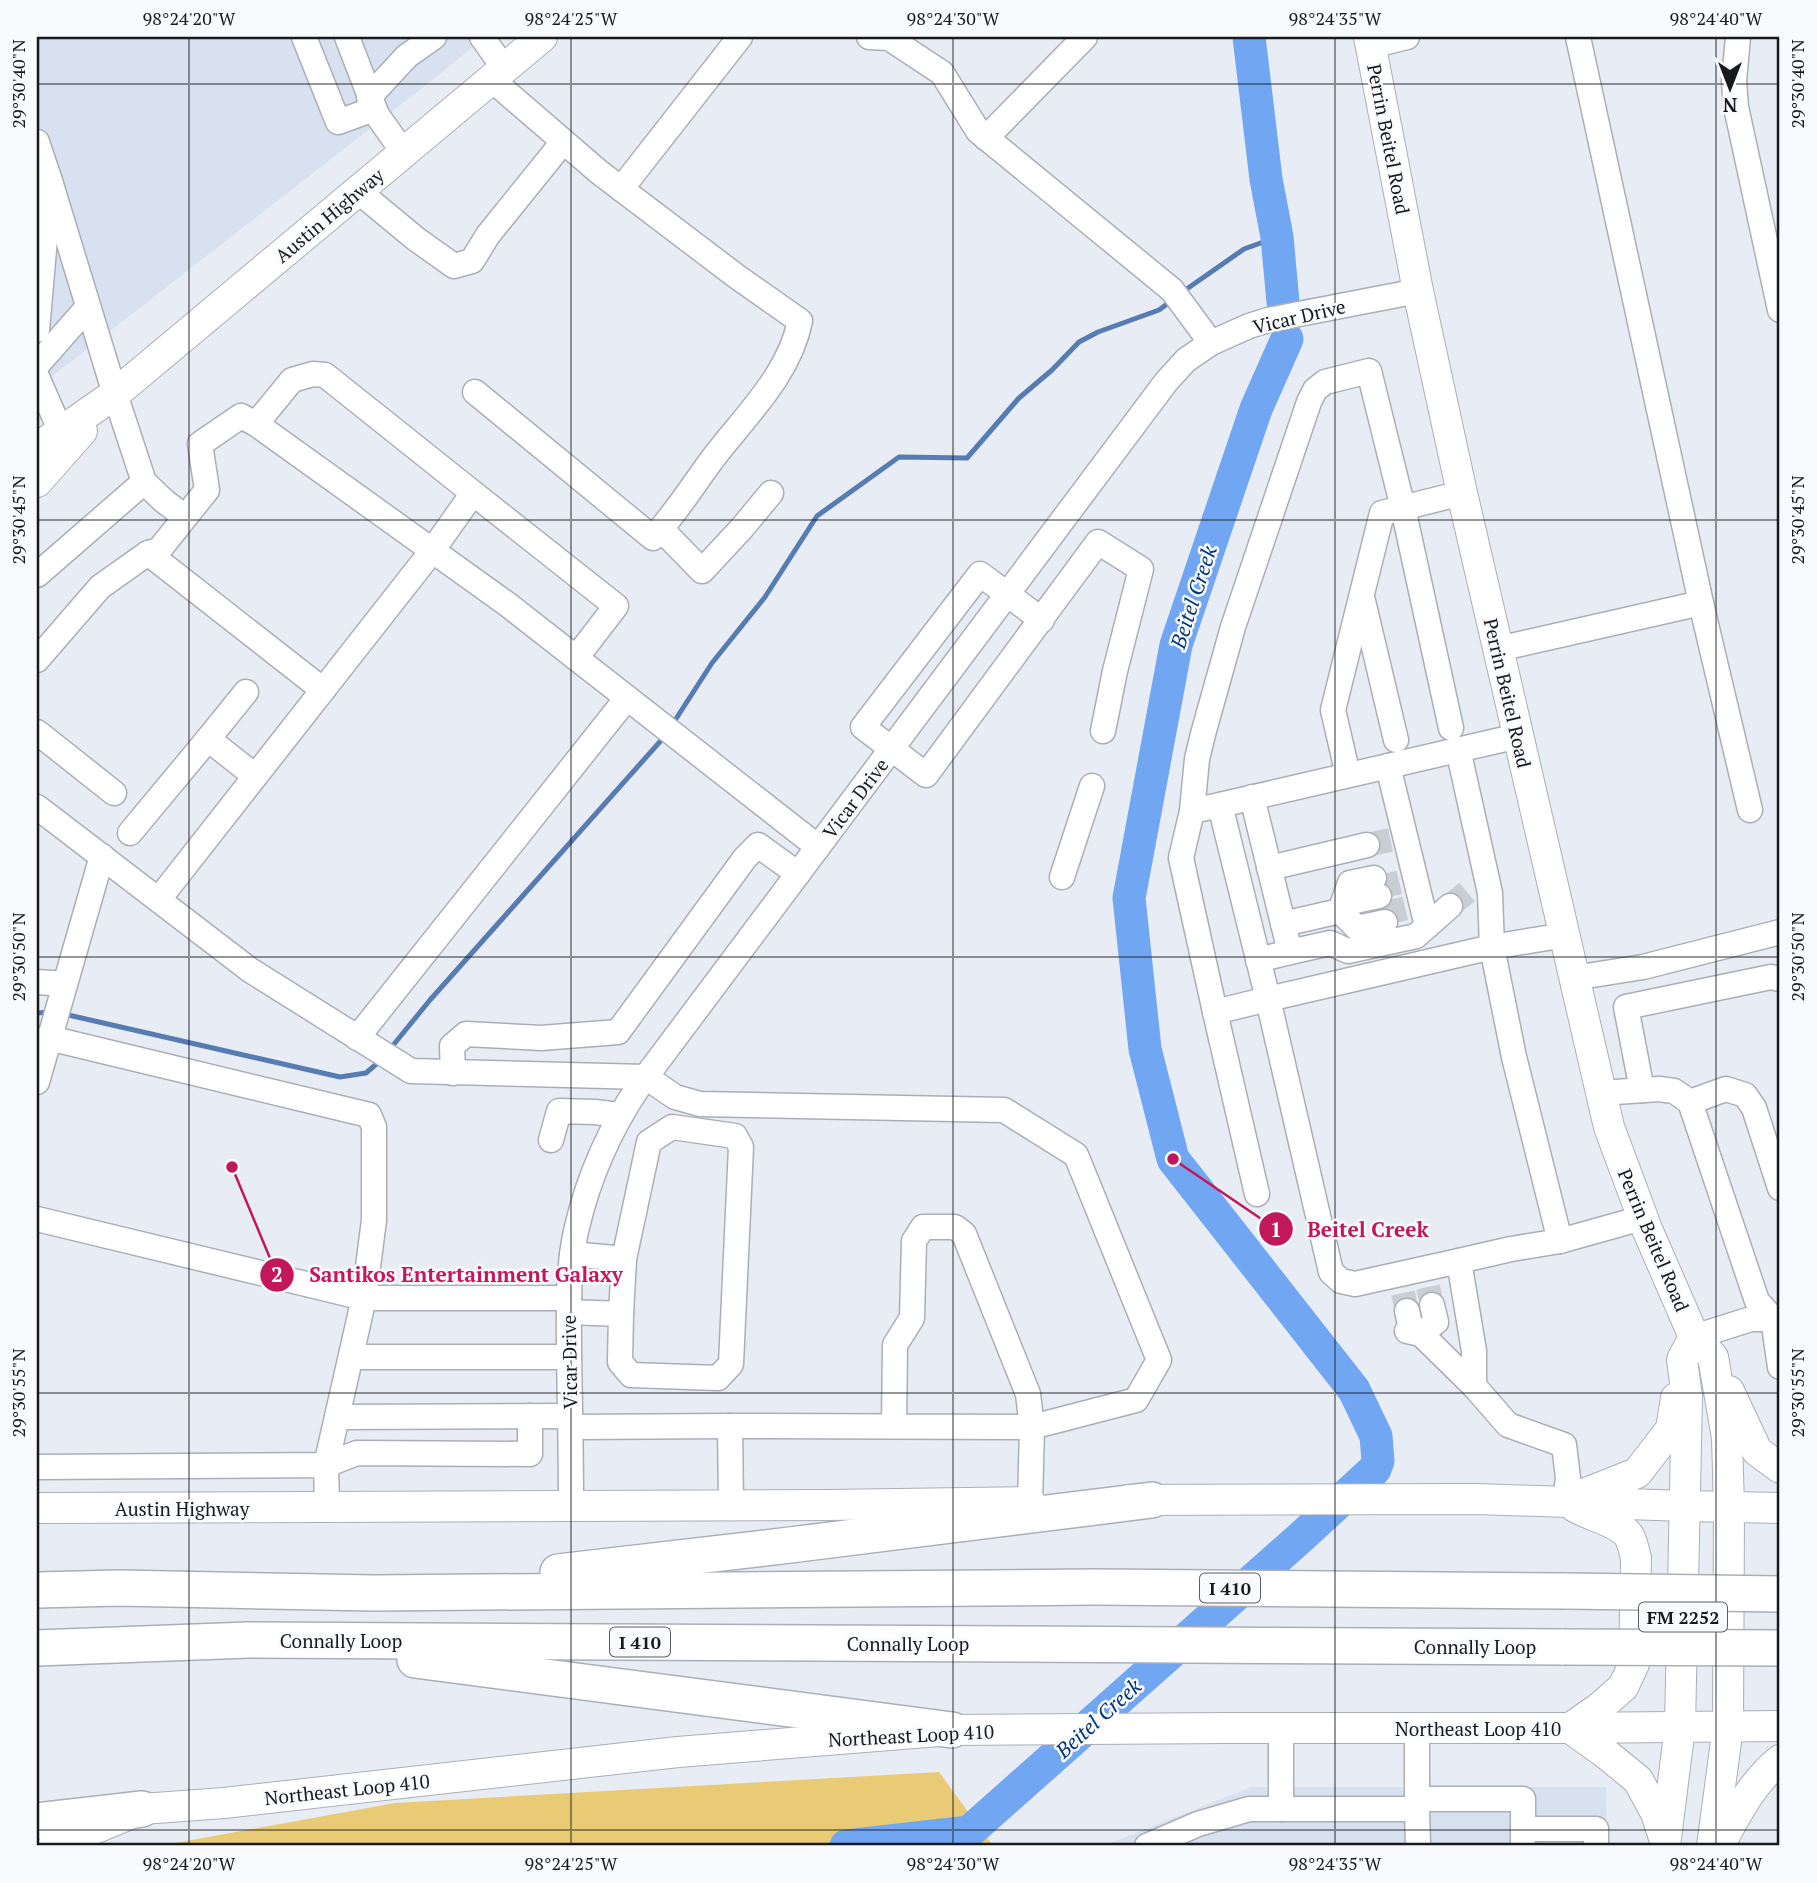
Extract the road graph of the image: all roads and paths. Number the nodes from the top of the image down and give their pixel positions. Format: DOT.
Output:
graph roads {
  1 [pos="304,37"];
  2 [pos="347,37"];
  3 [pos="434,37"];
  4 [pos="482,37"];
  5 [pos="542,37"];
  6 [pos="740,37"];
  7 [pos="869,37"];
  8 [pos="1085,37"];
  9 [pos="1407,37"];
  10 [pos="1578,37"];
  11 [pos="1738,37"];
  12 [pos="900,40"];
  13 [pos="1370,41"];
  14 [pos="498,74"];
  15 [pos="372,103"];
  16 [pos="986,138"];
  17 [pos="37,142"];
  18 [pos="563,142"];
  19 [pos="404,153"];
  20 [pos="50,181"];
  21 [pos="621,189"];
  22 [pos="358,191"];
  23 [pos="1418,291"];
  24 [pos="88,307"];
  25 [pos="1780,310"];
  26 [pos="37,330"];
  27 [pos="1211,342"];
  28 [pos="37,365"];
  29 [pos="37,377"];
  30 [pos="475,392"];
  31 [pos="115,394"];
  32 [pos="256,424"];
  33 [pos="61,432"];
  34 [pos="37,448"];
  35 [pos="37,482"];
  36 [pos="144,482"];
  37 [pos="771,493"];
  38 [pos="1462,493"];
  39 [pos="473,494"];
  40 [pos="1403,508"];
  41 [pos="185,517"];
  42 [pos="661,529"];
  43 [pos="432,551"];
  44 [pos="148,554"];
  45 [pos="37,575"];
  46 [pos="1007,595"];
  47 [pos="1362,597"];
  48 [pos="1701,603"];
  49 [pos="1042,620"];
  50 [pos="1498,649"];
  51 [pos="576,659"];
  52 [pos="37,660"];
  53 [pos="323,690"];
  54 [pos="246,692"];
  55 [pos="627,698"];
  56 [pos="1103,731"];
  57 [pos="37,732"];
  58 [pos="1518,736"];
  59 [pos="208,739"];
  60 [pos="1455,739"];
  61 [pos="1396,740"];
  62 [pos="891,749"];
  63 [pos="1388,766"];
  64 [pos="1349,775"];
  65 [pos="255,776"];
  66 [pos="1092,786"];
  67 [pos="114,793"];
  68 [pos="1252,797"];
  69 [pos="1220,805"];
  70 [pos="37,807"];
  71 [pos="1750,810"];
  72 [pos="1192,811"];
  73 [pos="130,833"];
  74 [pos="1367,845"];
  75 [pos="818,847"];
  76 [pos="102,856"];
  77 [pos="1269,868"];
  78 [pos="798,874"];
  79 [pos="1062,877"];
  80 [pos="1468,893"];
  81 [pos="1402,897"];
  82 [pos="159,899"];
  83 [pos="1340,911"];
  84 [pos="1283,924"];
  85 [pos="1780,932"];
  86 [pos="1564,935"];
  87 [pos="1492,947"];
  88 [pos="1290,952"];
  89 [pos="1258,960"];
  90 [pos="1574,978"];
  91 [pos="1780,979"];
  92 [pos="37,982"];
  93 [pos="1268,999"];
  94 [pos="1215,1012"];
  95 [pos="52,1019"];
  96 [pos="365,1042"];
  97 [pos="453,1073"];
  98 [pos="646,1077"];
  99 [pos="37,1082"];
  100 [pos="1642,1090"];
  101 [pos="1601,1093"];
  102 [pos="1690,1102"];
  103 [pos="619,1115"];
  104 [pos="551,1140"];
  105 [pos="1780,1188"];
  106 [pos="1257,1194"];
  107 [pos="1642,1218"];
  108 [pos="37,1219"];
  109 [pos="1560,1241"];
  110 [pos="572,1254"];
  111 [pos="624,1259"];
  112 [pos="1459,1261"];
  113 [pos="1411,1291"];
  114 [pos="364,1298"];
  115 [pos="569,1305"];
  116 [pos="621,1314"];
  117 [pos="1777,1319"];
  118 [pos="1696,1351"];
  119 [pos="351,1357"];
  120 [pos="569,1357"];
  121 [pos="1780,1367"];
  122 [pos="1474,1386"];
  123 [pos="530,1416"];
  124 [pos="337,1417"];
  125 [pos="570,1422"];
  126 [pos="730,1426"];
  127 [pos="894,1426"];
  128 [pos="1032,1427"];
  129 [pos="326,1465"];
  130 [pos="37,1467"];
  131 [pos="1780,1468"];
  132 [pos="1152,1500"];
  133 [pos="1565,1501"];
  134 [pos="1030,1502"];
  135 [pos="571,1505"];
  136 [pos="731,1505"];
  137 [pos="1686,1506"];
  138 [pos="327,1507"];
  139 [pos="1729,1507"];
  140 [pos="37,1508"];
  141 [pos="1780,1508"];
  142 [pos="37,1583"];
  143 [pos="119,1588"];
  144 [pos="37,1590"];
  145 [pos="374,1593"];
  146 [pos="1780,1594"];
  147 [pos="248,1640"];
  148 [pos="37,1648"];
  149 [pos="1780,1648"];
  150 [pos="1780,1726"];
  151 [pos="1680,1727"];
  152 [pos="1728,1727"];
  153 [pos="1281,1728"];
  154 [pos="1417,1728"];
  155 [pos="1570,1728"];
  156 [pos="952,1730"];
  157 [pos="1780,1760"];
  158 [pos="1417,1804"];
  159 [pos="142,1809"];
  160 [pos="1281,1809"];
  161 [pos="37,1821"];
  162 [pos="1522,1838"];
  163 [pos="1665,1844"];
  164 [pos="1150,1845"];
  165 [pos="53,1846"];
  166 [pos="1418,1846"];
  167 [pos="1596,1846"];
  168 [pos="1712,1846"];
  169 [pos="1719,1846"];
  1 -- 15 [label="street"];
  2 -- 15 [label="street"];
  3 -- 15 [label="street"];
  4 -- 14 [label="street"];
  5 -- 14 [label="main road, Austin Highway"];
  6 -- 21 [label="street"];
  7 -- 12 [label="street"];
  8 -- 16 [label="street"];
  9 -- 13 [label="street"];
  10 -- 48 [label="street"];
  11 -- 25 [label="street"];
  12 -- 16 [label="street"];
  13 -- 23 [label="main road, Perrin Beitel Road"];
  14 -- 18 [label="street"];
  14 -- 19 [label="main road, Austin Highway"];
  15 -- 19 [label="street"];
  16 -- 27 [label="street"];
  17 -- 20 [label="street"];
  18 -- 21 [label="street"];
  18 -- 22 [label="street"];
  19 -- 22 [label="main road, Austin Highway"];
  20 -- 24 [label="street"];
  20 -- 26 [label="street"];
  21 -- 42 [label="street"];
  22 -- 31 [label="main road, Austin Highway"];
  23 -- 27 [label="street, Vicar Drive"];
  23 -- 38 [label="main road, Perrin Beitel Road"];
  24 -- 28 [label="street"];
  24 -- 31 [label="street"];
  27 -- 46 [label="street, Vicar Drive"];
  29 -- 33 [label="street"];
  30 -- 42 [label="street"];
  31 -- 33 [label="main road, Austin Highway"];
  31 -- 35 [label="main road, Austin Highway"];
  31 -- 36 [label="street"];
  32 -- 39 [label="street"];
  32 -- 41 [label="street"];
  32 -- 43 [label="street"];
  33 -- 34 [label="main road, Austin Highway"];
  36 -- 41 [label="street"];
  36 -- 45 [label="street"];
  37 -- 42 [label="street"];
  38 -- 40 [label="street"];
  38 -- 50 [label="main road, Perrin Beitel Road"];
  39 -- 43 [label="street"];
  39 -- 51 [label="street"];
  40 -- 47 [label="street"];
  40 -- 60 [label="street"];
  40 -- 72 [label="street"];
  41 -- 44 [label="street"];
  43 -- 51 [label="street"];
  43 -- 53 [label="street"];
  44 -- 52 [label="street"];
  44 -- 53 [label="street"];
  46 -- 49 [label="street"];
  46 -- 62 [label="street, Vicar Drive"];
  46 -- 62 [label="street"];
  47 -- 61 [label="street"];
  47 -- 64 [label="street"];
  48 -- 50 [label="street"];
  48 -- 71 [label="street"];
  49 -- 56 [label="street"];
  49 -- 62 [label="street"];
  50 -- 58 [label="main road, Perrin Beitel Road"];
  51 -- 55 [label="street"];
  53 -- 65 [label="street"];
  54 -- 59 [label="street"];
  55 -- 75 [label="street"];
  55 -- 96 [label="street"];
  57 -- 67 [label="street"];
  58 -- 60 [label="street"];
  58 -- 86 [label="main road, Perrin Beitel Road"];
  59 -- 65 [label="street"];
  59 -- 73 [label="street"];
  60 -- 63 [label="street"];
  60 -- 80 [label="street"];
  62 -- 75 [label="street, Vicar Drive"];
  63 -- 64 [label="street"];
  63 -- 81 [label="street"];
  64 -- 68 [label="street"];
  65 -- 82 [label="street"];
  66 -- 79 [label="street"];
  68 -- 69 [label="street"];
  68 -- 77 [label="street"];
  69 -- 72 [label="street"];
  69 -- 89 [label="street"];
  70 -- 76 [label="street"];
  72 -- 94 [label="street"];
  74 -- 77 [label="street"];
  75 -- 78 [label="street, Vicar Drive"];
  76 -- 82 [label="street"];
  76 -- 95 [label="street"];
  77 -- 84 [label="street"];
  78 -- 97 [label="street"];
  78 -- 98 [label="street, Vicar Drive"];
  80 -- 81 [label="street"];
  80 -- 87 [label="street"];
  81 -- 83 [label="street"];
  81 -- 83 [label="street"];
  81 -- 88 [label="street"];
  82 -- 96 [label="street"];
  83 -- 84 [label="street"];
  84 -- 88 [label="street"];
  85 -- 90 [label="street"];
  86 -- 87 [label="street"];
  86 -- 90 [label="main road, Perrin Beitel Road"];
  87 -- 93 [label="street"];
  87 -- 109 [label="street"];
  88 -- 89 [label="street"];
  89 -- 93 [label="street"];
  90 -- 101 [label="main road, Perrin Beitel Road"];
  91 -- 100 [label="street"];
  92 -- 95 [label="street"];
  93 -- 94 [label="street"];
  93 -- 113 [label="street"];
  94 -- 106 [label="street"];
  95 -- 99 [label="street"];
  95 -- 114 [label="street"];
  96 -- 97 [label="street"];
  97 -- 98 [label="street"];
  98 -- 103 [label="street, Vicar Drive"];
  98 -- 128 [label="street"];
  100 -- 101 [label="street"];
  100 -- 102 [label="street"];
  101 -- 107 [label="main road, Perrin Beitel Road"];
  102 -- 105 [label="street"];
  102 -- 117 [label="street"];
  103 -- 104 [label="street"];
  103 -- 110 [label="street, Vicar Drive"];
  107 -- 109 [label="street"];
  107 -- 118 [label="main road, Perrin Beitel Road"];
  108 -- 114 [label="street"];
  109 -- 112 [label="street"];
  110 -- 111 [label="street"];
  110 -- 115 [label="street, Vicar Drive"];
  111 -- 116 [label="street"];
  111 -- 116 [label="street"];
  112 -- 113 [label="street"];
  112 -- 122 [label="street"];
  113 -- 122 [label="street"];
  114 -- 115 [label="street"];
  114 -- 119 [label="street"];
  115 -- 116 [label="street"];
  115 -- 120 [label="street, Vicar Drive"];
  117 -- 118 [label="street"];
  117 -- 121 [label="street"];
  118 -- 131 [label="main road"];
  118 -- 133 [label="main road"];
  118 -- 137 [label="main road, Perrin Beitel Road"];
  118 -- 139 [label="main road, Perrin Beitel Road"];
  119 -- 120 [label="street"];
  119 -- 124 [label="street"];
  120 -- 125 [label="street, Vicar Drive"];
  122 -- 133 [label="street"];
  123 -- 124 [label="street"];
  123 -- 125 [label="street"];
  123 -- 129 [label="street"];
  124 -- 129 [label="street"];
  125 -- 126 [label="street"];
  125 -- 135 [label="street, Vicar Drive"];
  126 -- 127 [label="street"];
  126 -- 136 [label="street"];
  127 -- 128 [label="street"];
  127 -- 128 [label="street"];
  128 -- 134 [label="street"];
  129 -- 130 [label="street"];
  129 -- 138 [label="street"];
  132 -- 133 [label="main road"];
  132 -- 134 [label="main road"];
  132 -- 145 [label="highway"];
  133 -- 137 [label="main road"];
  133 -- 155 [label="main road"];
  134 -- 136 [label="main road"];
  135 -- 136 [label="main road"];
  135 -- 138 [label="main road"];
  137 -- 139 [label="main road"];
  137 -- 151 [label="main road, Perrin Beitel Road / FM 2252"];
  138 -- 140 [label="main road, Austin Highway"];
  139 -- 141 [label="main road"];
  139 -- 152 [label="main road, Perrin Beitel Road / FM 2252"];
  142 -- 143 [label="highway"];
  143 -- 144 [label="highway, I 410"];
  143 -- 145 [label="highway, I 410"];
  145 -- 146 [label="highway, I 410, bridge"];
  147 -- 148 [label="highway, Connally Loop / I 410"];
  147 -- 149 [label="highway, Connally Loop / I 410, bridge"];
  147 -- 156 [label="highway"];
  150 -- 152 [label="main road, Northeast Loop 410"];
  151 -- 152 [label="main road, Northeast Loop 410"];
  151 -- 155 [label="main road, Northeast Loop 410"];
  151 -- 163 [label="main road, Perrin Beitel Road / FM 2252"];
  152 -- 168 [label="main road, Perrin Beitel Road / FM 2252"];
  153 -- 154 [label="main road, Northeast Loop 410"];
  153 -- 156 [label="main road, Northeast Loop 410"];
  153 -- 160 [label="street"];
  154 -- 155 [label="main road, Northeast Loop 410"];
  154 -- 158 [label="street"];
  155 -- 163 [label="main road"];
  156 -- 159 [label="main road, Northeast Loop 410"];
  157 -- 169 [label="main road"];
  158 -- 160 [label="street"];
  158 -- 162 [label="street"];
  158 -- 166 [label="street"];
  159 -- 161 [label="highway"];
  159 -- 165 [label="main road, Northeast Loop 410"];
  160 -- 164 [label="street"];
  162 -- 167 [label="street"];
}
